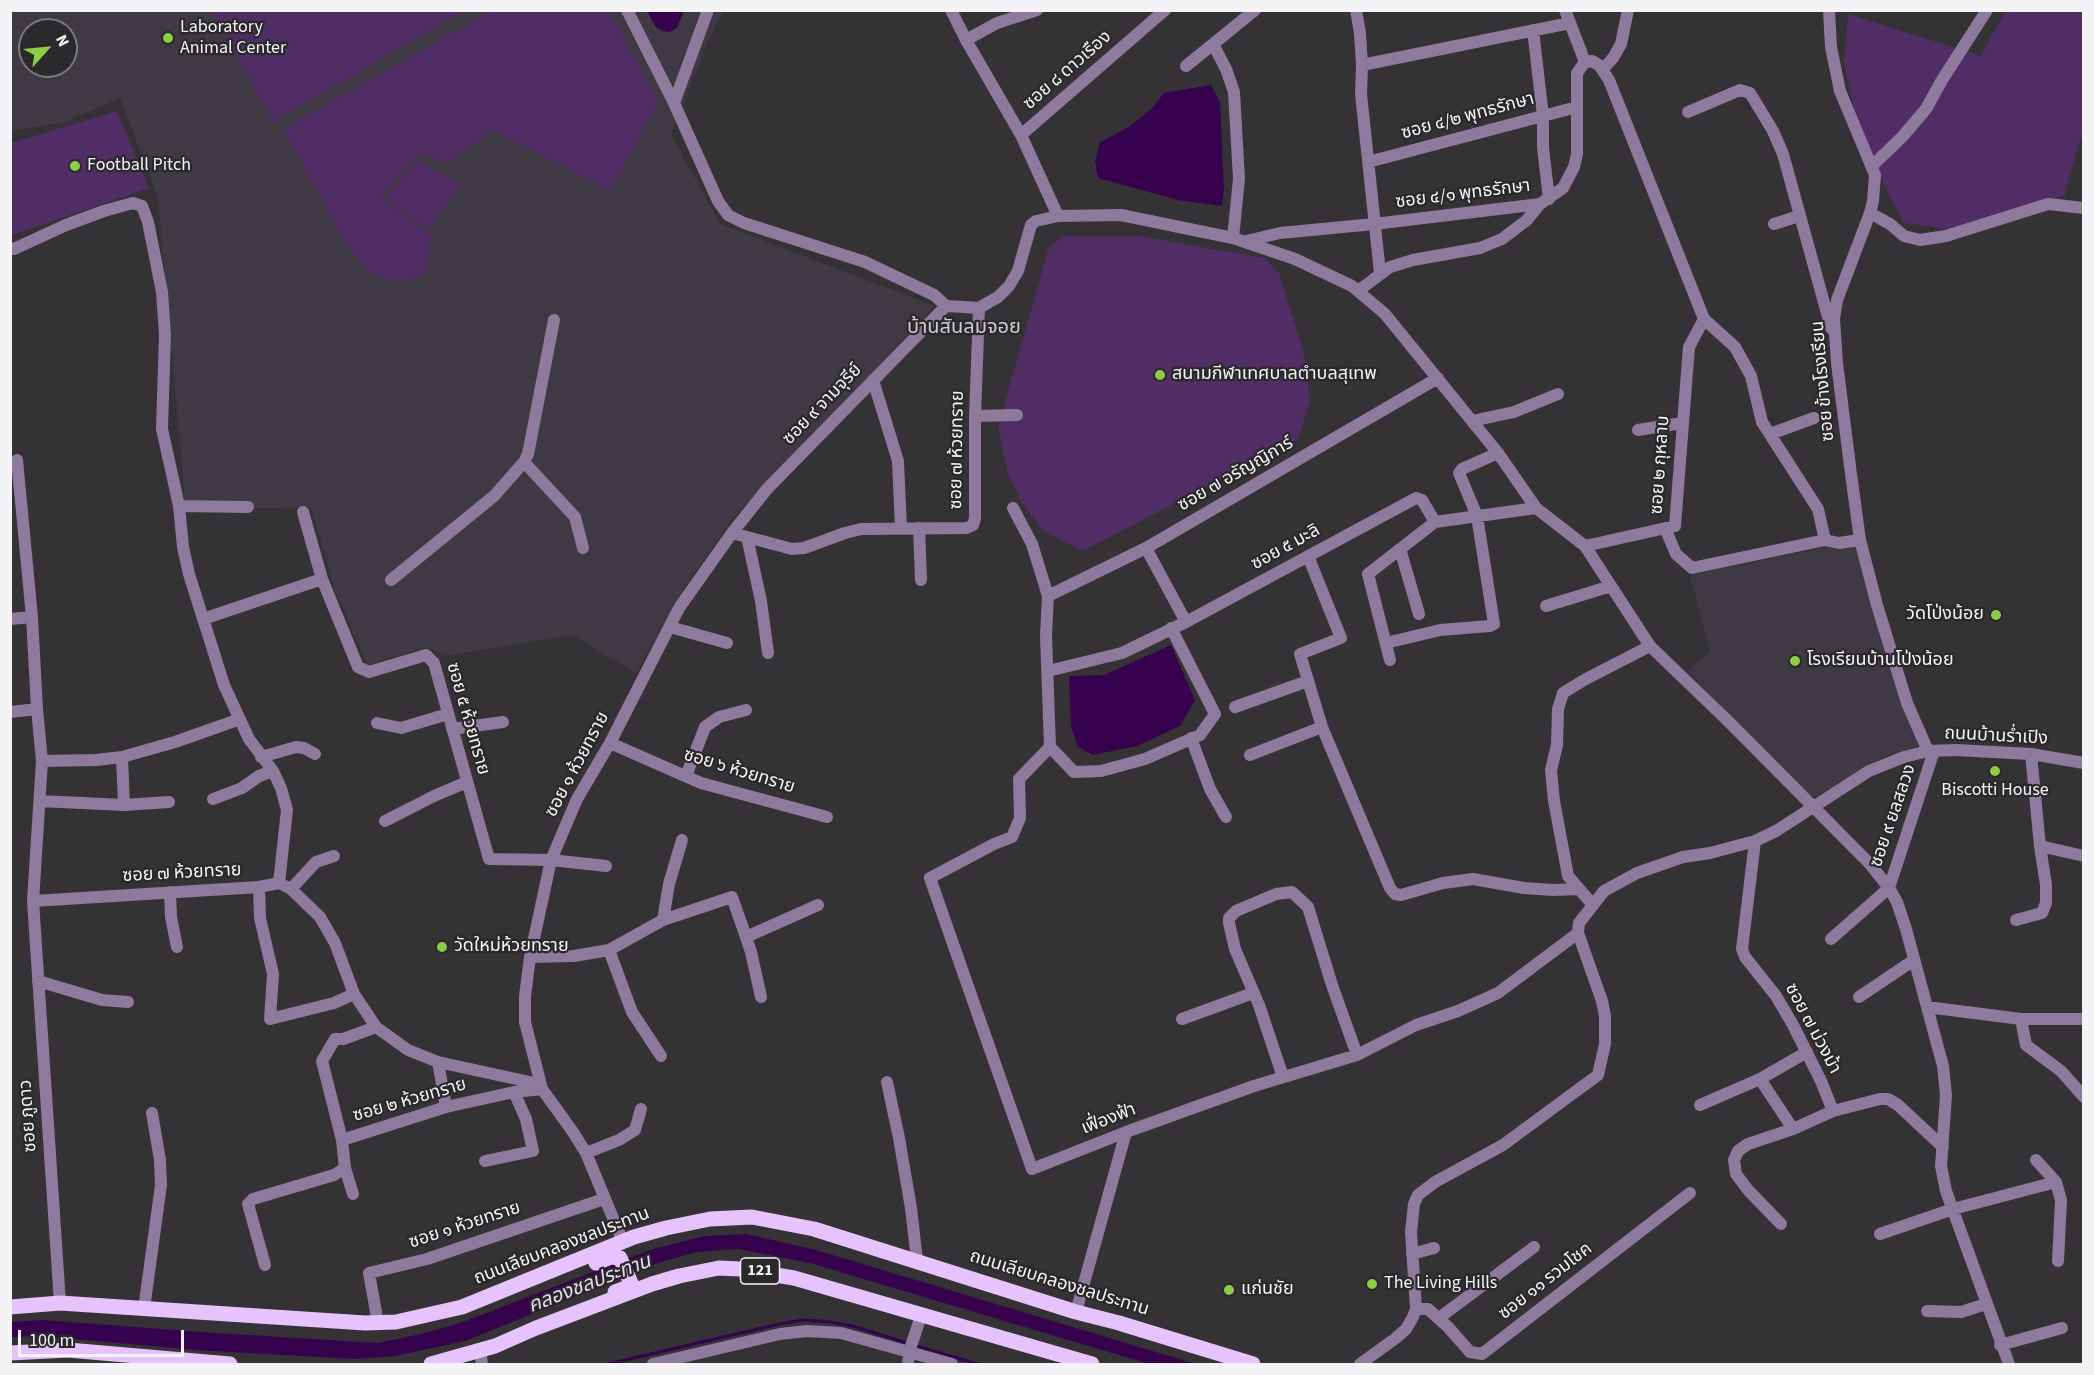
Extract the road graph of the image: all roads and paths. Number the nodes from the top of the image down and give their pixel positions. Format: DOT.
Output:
graph roads {
  1 [pos="627,10"];
  2 [pos="708,10"];
  3 [pos="951,10"];
  4 [pos="1037,10"];
  5 [pos="1165,10"];
  6 [pos="1255,10"];
  7 [pos="1356,10"];
  8 [pos="1564,10"];
  9 [pos="1629,10"];
  10 [pos="1829,10"];
  11 [pos="1987,10"];
  12 [pos="995,17"];
  13 [pos="1570,23"];
  14 [pos="1533,30"];
  15 [pos="966,40"];
  16 [pos="1213,44"];
  17 [pos="1585,62"];
  18 [pos="1362,65"];
  19 [pos="1186,66"];
  20 [pos="1603,69"];
  21 [pos="674,103"];
  22 [pos="1577,107"];
  23 [pos="1688,112"];
  24 [pos="1543,116"];
  25 [pos="1021,135"];
  26 [pos="1368,162"];
  27 [pos="1872,166"];
  28 [pos="1544,201"];
  29 [pos="2084,208"];
  30 [pos="1870,213"];
  31 [pos="1058,216"];
  32 [pos="1799,216"];
  33 [pos="1374,224"];
  34 [pos="1774,224"];
  35 [pos="1239,239"];
  36 [pos="10,248"];
  37 [pos="1380,273"];
  38 [pos="1358,291"];
  39 [pos="946,306"];
  40 [pos="979,308"];
  41 [pos="1704,319"];
  42 [pos="554,320"];
  43 [pos="1836,347"];
  44 [pos="1438,378"];
  45 [pos="873,380"];
  46 [pos="1558,394"];
  47 [pos="1017,415"];
  48 [pos="975,416"];
  49 [pos="1815,418"];
  50 [pos="1472,421"];
  51 [pos="1682,423"];
  52 [pos="1638,430"];
  53 [pos="1770,434"];
  54 [pos="1498,453"];
  55 [pos="17,460"];
  56 [pos="524,462"];
  57 [pos="179,506"];
  58 [pos="248,507"];
  59 [pos="1013,508"];
  60 [pos="1536,508"];
  61 [pos="303,512"];
  62 [pos="1477,516"];
  63 [pos="1435,522"];
  64 [pos="901,528"];
  65 [pos="919,528"];
  66 [pos="1665,528"];
  67 [pos="732,533"];
  68 [pos="747,537"];
  69 [pos="1825,540"];
  70 [pos="1860,540"];
  71 [pos="1585,546"];
  72 [pos="583,548"];
  73 [pos="1146,548"];
  74 [pos="1400,549"];
  75 [pos="1308,556"];
  76 [pos="322,579"];
  77 [pos="392,580"];
  78 [pos="921,580"];
  79 [pos="1611,586"];
  80 [pos="1048,596"];
  81 [pos="1546,606"];
  82 [pos="1419,614"];
  83 [pos="32,617"];
  84 [pos="10,618"];
  85 [pos="203,619"];
  86 [pos="1186,622"];
  87 [pos="670,627"];
  88 [pos="1172,628"];
  89 [pos="1386,642"];
  90 [pos="727,643"];
  91 [pos="1650,646"];
  92 [pos="768,653"];
  93 [pos="1390,660"];
  94 [pos="1048,671"];
  95 [pos="1308,681"];
  96 [pos="1235,707"];
  97 [pos="37,710"];
  98 [pos="746,710"];
  99 [pos="10,712"];
  100 [pos="448,714"];
  101 [pos="240,719"];
  102 [pos="503,722"];
  103 [pos="377,723"];
  104 [pos="1322,727"];
  105 [pos="452,729"];
  106 [pos="1191,738"];
  107 [pos="610,743"];
  108 [pos="1050,747"];
  109 [pos="1931,751"];
  110 [pos="315,754"];
  111 [pos="2031,754"];
  112 [pos="1250,755"];
  113 [pos="122,757"];
  114 [pos="261,757"];
  115 [pos="42,762"];
  116 [pos="2084,763"];
  117 [pos="273,771"];
  118 [pos="686,776"];
  119 [pos="467,782"];
  120 [pos="213,799"];
  121 [pos="40,801"];
  122 [pos="169,802"];
  123 [pos="124,805"];
  124 [pos="1813,807"];
  125 [pos="827,817"];
  126 [pos="1226,817"];
  127 [pos="385,821"];
  128 [pos="682,840"];
  129 [pos="1755,841"];
  130 [pos="2040,846"];
  131 [pos="334,856"];
  132 [pos="2084,856"];
  133 [pos="551,860"];
  134 [pos="606,866"];
  135 [pos="279,883"];
  136 [pos="259,887"];
  137 [pos="1889,888"];
  138 [pos="291,889"];
  139 [pos="1579,889"];
  140 [pos="170,892"];
  141 [pos="33,901"];
  142 [pos="1593,904"];
  143 [pos="818,905"];
  144 [pos="663,920"];
  145 [pos="2016,920"];
  146 [pos="1578,933"];
  147 [pos="746,937"];
  148 [pos="1831,939"];
  149 [pos="177,947"];
  150 [pos="609,950"];
  151 [pos="530,957"];
  152 [pos="1914,960"];
  153 [pos="38,981"];
  154 [pos="1254,993"];
  155 [pos="354,994"];
  156 [pos="761,997"];
  157 [pos="1859,997"];
  158 [pos="128,1002"];
  159 [pos="1928,1007"];
  160 [pos="1182,1019"];
  161 [pos="2021,1019"];
  162 [pos="2084,1019"];
  163 [pos="376,1027"];
  164 [pos="1807,1052"];
  165 [pos="1357,1055"];
  166 [pos="661,1056"];
  167 [pos="438,1062"];
  168 [pos="1283,1077"];
  169 [pos="1760,1078"];
  170 [pos="887,1082"];
  171 [pos="541,1087"];
  172 [pos="514,1092"];
  173 [pos="2084,1097"];
  174 [pos="1700,1105"];
  175 [pos="446,1107"];
  176 [pos="641,1109"];
  177 [pos="1833,1111"];
  178 [pos="152,1113"];
  179 [pos="1793,1129"];
  180 [pos="1126,1132"];
  181 [pos="342,1140"];
  182 [pos="1943,1147"];
  183 [pos="586,1153"];
  184 [pos="2036,1160"];
  185 [pos="485,1161"];
  186 [pos="345,1168"];
  187 [pos="2056,1182"];
  188 [pos="1690,1193"];
  189 [pos="353,1194"];
  190 [pos="604,1198"];
  191 [pos="1953,1209"];
  192 [pos="1780,1224"];
  193 [pos="1880,1234"];
  194 [pos="1534,1247"];
  195 [pos="1434,1248"];
  196 [pos="624,1251"];
  197 [pos="1412,1254"];
  198 [pos="916,1260"];
  199 [pos="2058,1261"];
  200 [pos="265,1265"];
  201 [pos="719,1268"];
  202 [pos="635,1280"];
  203 [pos="60,1303"];
  204 [pos="1986,1304"];
  205 [pos="10,1307"];
  206 [pos="144,1309"];
  207 [pos="1422,1309"];
  208 [pos="1927,1311"];
  209 [pos="1076,1312"];
  210 [pos="921,1316"];
  211 [pos="1439,1318"];
  212 [pos="378,1323"];
  213 [pos="536,1328"];
  214 [pos="2062,1328"];
  215 [pos="2000,1345"];
  216 [pos="10,1353"];
  217 [pos="910,1354"];
  218 [pos="481,1358"];
  219 [pos="230,1365"];
  220 [pos="431,1365"];
  221 [pos="653,1365"];
  222 [pos="952,1365"];
  223 [pos="1092,1365"];
  224 [pos="1253,1365"];
  225 [pos="1360,1365"];
  226 [pos="2009,1365"];
  1 -- 21 [label="street"];
  2 -- 21 [label="street"];
  3 -- 15 [label="street"];
  4 -- 12 [label="street"];
  5 -- 25 [label="street, ซอย ๘ ดาวเรือง"];
  6 -- 16 [label="street"];
  7 -- 18 [label="street"];
  8 -- 13 [label="street"];
  9 -- 20 [label="street"];
  10 -- 27 [label="street, ซอย ข้างโรงเรียน"];
  11 -- 27 [label="street"];
  12 -- 15 [label="street"];
  13 -- 14 [label="street"];
  13 -- 17 [label="street"];
  14 -- 18 [label="street"];
  14 -- 24 [label="street"];
  15 -- 25 [label="street"];
  16 -- 19 [label="street"];
  16 -- 35 [label="street"];
  17 -- 20 [label="street"];
  17 -- 22 [label="street, ซอย ๔/๑ พุทธรักษา"];
  18 -- 26 [label="street"];
  20 -- 41 [label="street"];
  21 -- 39 [label="street"];
  22 -- 24 [label="street, ซอย ๔/๒ พุทธรักษา"];
  22 -- 28 [label="street, ซอย ๔/๑ พุทธรักษา"];
  23 -- 32 [label="street"];
  24 -- 26 [label="street, ซอย ๔/๒ พุทธรักษา"];
  24 -- 28 [label="street"];
  25 -- 31 [label="street"];
  26 -- 33 [label="street"];
  27 -- 30 [label="street, ซอย ข้างโรงเรียน"];
  28 -- 33 [label="street, ซอย ๔/๑ พุทธรักษา"];
  28 -- 37 [label="street"];
  29 -- 30 [label="street"];
  30 -- 43 [label="street, ซอย ข้างโรงเรียน"];
  31 -- 35 [label="street"];
  31 -- 40 [label="street"];
  32 -- 34 [label="street"];
  32 -- 43 [label="street"];
  33 -- 35 [label="street, ซอย ๔/๑ พุทธรักษา"];
  33 -- 37 [label="street"];
  35 -- 38 [label="street"];
  36 -- 57 [label="street"];
  37 -- 38 [label="street"];
  38 -- 44 [label="street"];
  39 -- 40 [label="street"];
  39 -- 45 [label="street, ซอย ๙ จามจุรีย์"];
  40 -- 48 [label="street, ซอย ๗ ห้วยทราย"];
  41 -- 51 [label="street, ซอย ๒ กุหลาบ"];
  41 -- 53 [label="street"];
  42 -- 56 [label="street"];
  43 -- 70 [label="street, ซอย ข้างโรงเรียน"];
  44 -- 50 [label="street"];
  44 -- 73 [label="street, ซอย ๗ อรัญญิการ์"];
  45 -- 64 [label="street"];
  45 -- 67 [label="street, ซอย ๙ จามจุรีย์"];
  46 -- 50 [label="street"];
  47 -- 48 [label="street"];
  48 -- 65 [label="street, ซอย ๗ ห้วยทราย"];
  49 -- 53 [label="street"];
  50 -- 54 [label="street"];
  51 -- 52 [label="street"];
  51 -- 66 [label="street, ซอย ๒ กุหลาบ"];
  53 -- 69 [label="street"];
  54 -- 60 [label="street"];
  54 -- 62 [label="street"];
  55 -- 83 [label="street, ซอย ภูดาว"];
  56 -- 72 [label="street"];
  56 -- 77 [label="street"];
  57 -- 58 [label="street"];
  57 -- 85 [label="street"];
  59 -- 80 [label="street"];
  60 -- 62 [label="street"];
  60 -- 71 [label="street"];
  61 -- 76 [label="street, ซอย ๕ ห้วยทราย"];
  62 -- 63 [label="street"];
  62 -- 89 [label="street"];
  63 -- 74 [label="street"];
  63 -- 75 [label="street, ซอย ๕ มะลิ"];
  64 -- 65 [label="street, ซอย ๗ ห้วยทราย"];
  64 -- 68 [label="street, ซอย ๗ ห้วยทราย"];
  65 -- 78 [label="street"];
  66 -- 69 [label="street"];
  66 -- 71 [label="street, ซอย ๒ กุหลาบ"];
  67 -- 68 [label="street, ซอย ๗ ห้วยทราย"];
  67 -- 87 [label="street, ซอย ๑ ห้วยทราย"];
  68 -- 92 [label="street"];
  69 -- 70 [label="street"];
  70 -- 109 [label="street, ซอย ข้างโรงเรียน"];
  71 -- 79 [label="street"];
  73 -- 80 [label="street, ซอย ๗ อรัญญิการ์"];
  73 -- 86 [label="street"];
  74 -- 82 [label="street"];
  74 -- 89 [label="street"];
  75 -- 86 [label="street, ซอย ๕ มะลิ"];
  75 -- 95 [label="street"];
  76 -- 85 [label="street"];
  76 -- 100 [label="street, ซอย ๕ ห้วยทราย"];
  79 -- 81 [label="street"];
  79 -- 91 [label="street"];
  80 -- 94 [label="street"];
  83 -- 84 [label="street"];
  83 -- 97 [label="street, ซอย ภูดาว"];
  85 -- 101 [label="street"];
  86 -- 88 [label="street, ซอย ๕ มะลิ"];
  87 -- 90 [label="street"];
  87 -- 107 [label="street, ซอย ๑ ห้วยทราย"];
  88 -- 94 [label="street, ซอย ๕ มะลิ"];
  88 -- 106 [label="street"];
  89 -- 93 [label="street"];
  91 -- 124 [label="street"];
  91 -- 139 [label="street"];
  94 -- 108 [label="street"];
  95 -- 96 [label="street"];
  95 -- 104 [label="street"];
  97 -- 99 [label="street"];
  97 -- 115 [label="street, ซอย ภูดาว"];
  98 -- 118 [label="street"];
  100 -- 103 [label="street"];
  100 -- 105 [label="street, ซอย ๕ ห้วยทราย"];
  101 -- 113 [label="street"];
  101 -- 114 [label="street"];
  102 -- 105 [label="street"];
  104 -- 112 [label="street"];
  104 -- 139 [label="street"];
  105 -- 119 [label="street, ซอย ๕ ห้วยทราย"];
  106 -- 108 [label="street"];
  106 -- 126 [label="street"];
  107 -- 118 [label="street, ซอย ๖ ห้วยทราย"];
  107 -- 133 [label="street, ซอย ๑ ห้วยทราย"];
  108 -- 180 [label="street, เฟื่องฟ้า"];
  109 -- 111 [label="street, ถนนบ้านร่ำเปิง"];
  109 -- 124 [label="street, ถนนบ้านร่ำเปิง"];
  109 -- 137 [label="street, ซอย ๙ ยลสลวง"];
  110 -- 114 [label="street"];
  111 -- 116 [label="street, ถนนบ้านร่ำเปิง"];
  111 -- 130 [label="street"];
  113 -- 115 [label="street"];
  113 -- 123 [label="street"];
  114 -- 117 [label="street"];
  115 -- 121 [label="street, ซอย ภูดาว"];
  117 -- 120 [label="street"];
  117 -- 135 [label="street"];
  118 -- 125 [label="street, ซอย ๖ ห้วยทราย"];
  119 -- 127 [label="street"];
  119 -- 133 [label="street, ซอย ๕ ห้วยทราย"];
  121 -- 123 [label="street"];
  121 -- 141 [label="street, ซอย ภูดาว"];
  122 -- 123 [label="street"];
  124 -- 129 [label="street, ถนนบ้านร่ำเปิง"];
  124 -- 137 [label="street"];
  128 -- 144 [label="street"];
  129 -- 142 [label="street, ถนนบ้านร่ำเปิง"];
  129 -- 164 [label="street, ซอย ๗ ม่วงม้า"];
  130 -- 132 [label="street"];
  130 -- 145 [label="street"];
  131 -- 138 [label="street"];
  133 -- 134 [label="street"];
  133 -- 151 [label="street, ซอย ๑ ห้วยทราย"];
  135 -- 136 [label="street, ซอย ๗ ห้วยทราย"];
  135 -- 138 [label="street"];
  136 -- 140 [label="street, ซอย ๗ ห้วยทราย"];
  136 -- 155 [label="street"];
  137 -- 148 [label="street, ซอย ๙ ยลสลวง"];
  137 -- 152 [label="street"];
  138 -- 155 [label="street"];
  139 -- 142 [label="street"];
  140 -- 141 [label="street, ซอย ๗ ห้วยทราย"];
  140 -- 149 [label="street"];
  141 -- 153 [label="street, ซอย ภูดาว"];
  142 -- 146 [label="street, ถนนบ้านร่ำเปิง"];
  143 -- 147 [label="street"];
  144 -- 147 [label="street"];
  144 -- 150 [label="street"];
  146 -- 165 [label="street, เฟื่องฟ้า"];
  146 -- 197 [label="street"];
  147 -- 156 [label="street"];
  150 -- 151 [label="street"];
  150 -- 166 [label="street"];
  151 -- 171 [label="street, ซอย ๑ ห้วยทราย"];
  152 -- 157 [label="street"];
  152 -- 159 [label="street"];
  153 -- 158 [label="street"];
  153 -- 203 [label="street, ซอย ภูดาว"];
  154 -- 160 [label="street"];
  154 -- 165 [label="street"];
  154 -- 168 [label="street"];
  155 -- 163 [label="street"];
  159 -- 161 [label="street"];
  159 -- 182 [label="street"];
  161 -- 162 [label="street"];
  161 -- 173 [label="street"];
  163 -- 167 [label="street"];
  163 -- 181 [label="street"];
  164 -- 169 [label="street"];
  164 -- 177 [label="street, ซอย ๗ ม่วงม้า"];
  165 -- 168 [label="street, เฟื่องฟ้า"];
  167 -- 171 [label="street"];
  167 -- 175 [label="street"];
  168 -- 180 [label="street, เฟื่องฟ้า"];
  169 -- 174 [label="street"];
  169 -- 179 [label="street"];
  170 -- 198 [label="street"];
  171 -- 172 [label="street, ซอย ๒ ห้วยทราย"];
  171 -- 183 [label="street, ซอย ๑ ห้วยทราย"];
  172 -- 175 [label="street, ซอย ๒ ห้วยทราย"];
  172 -- 185 [label="street"];
  175 -- 181 [label="street, ซอย ๒ ห้วยทราย"];
  176 -- 183 [label="street"];
  177 -- 179 [label="street"];
  177 -- 182 [label="street"];
  178 -- 206 [label="street"];
  179 -- 192 [label="street"];
  180 -- 209 [label="street"];
  181 -- 186 [label="street, ซอย ๒ ห้วยทราย"];
  182 -- 191 [label="street"];
  183 -- 190 [label="street, ซอย ๑ ห้วยทราย"];
  184 -- 187 [label="street"];
  186 -- 189 [label="street, ซอย ๒ ห้วยทราย"];
  186 -- 200 [label="street"];
  187 -- 191 [label="street"];
  187 -- 199 [label="street"];
  188 -- 211 [label="street, ซอย ๑๑ รวมโชค"];
  190 -- 196 [label="street, ซอย ๑ ห้วยทราย"];
  190 -- 212 [label="street, ซอย ๑ ห้วยทราย"];
  191 -- 193 [label="street"];
  191 -- 204 [label="street"];
  194 -- 211 [label="street"];
  195 -- 197 [label="street"];
  196 -- 198 [label="main road, ถนนเลียบคลองชลประทาน"];
  196 -- 202 [label="main road"];
  196 -- 212 [label="main road, ถนนเลียบคลองชลประทาน"];
  197 -- 207 [label="street"];
  198 -- 209 [label="main road, ถนนเลียบคลองชลประทาน"];
  201 -- 202 [label="main road"];
  201 -- 210 [label="main road, 121"];
  201 -- 213 [label="main road, 121"];
  202 -- 213 [label="main road"];
  203 -- 205 [label="main road, ถนนเลียบคลองชลประทาน"];
  203 -- 206 [label="main road, ถนนเลียบคลองชลประทาน"];
  204 -- 208 [label="street"];
  204 -- 215 [label="street"];
  206 -- 212 [label="main road, ถนนเลียบคลองชลประทาน"];
  207 -- 211 [label="street, ซอย ๑๑ รวมโชค"];
  207 -- 225 [label="street"];
  209 -- 224 [label="main road, ถนนเลียบคลองชลประทาน"];
  210 -- 217 [label="street"];
  210 -- 223 [label="main road, 121"];
  213 -- 218 [label="main road, 121"];
  214 -- 215 [label="street"];
  215 -- 226 [label="street"];
  216 -- 219 [label="main road"];
  217 -- 221 [label="street"];
  217 -- 222 [label="street"];
  218 -- 220 [label="main road, 121"];
}
